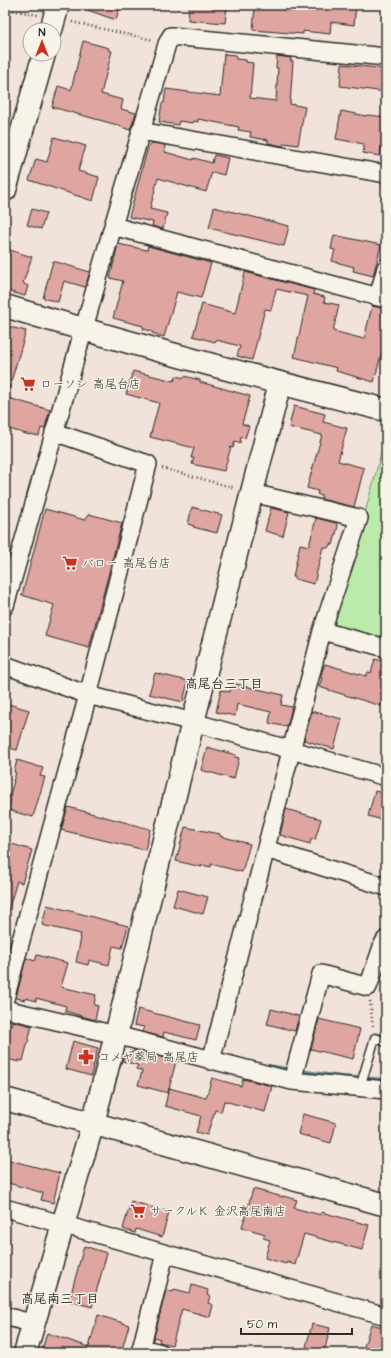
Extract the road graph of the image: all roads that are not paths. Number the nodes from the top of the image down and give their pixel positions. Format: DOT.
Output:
graph roads {
  1 [pos="386,57"];
  2 [pos="42,62"];
  3 [pos="140,130"];
  4 [pos="386,174"];
  5 [pos="5,190"];
  6 [pos="113,226"];
  7 [pos="386,268"];
  8 [pos="382,298"];
  9 [pos="5,306"];
  10 [pos="83,330"];
  11 [pos="280,383"];
  12 [pos="386,410"];
  13 [pos="54,432"];
  14 [pos="252,493"];
  15 [pos="5,606"];
  16 [pos="322,631"];
  17 [pos="386,648"];
  18 [pos="5,666"];
  19 [pos="88,694"];
  20 [pos="193,722"];
  21 [pos="292,750"];
  22 [pos="386,777"];
  23 [pos="266,849"];
  24 [pos="386,887"];
  25 [pos="386,939"];
  26 [pos="5,999"];
  27 [pos="5,1009"];
  28 [pos="116,1035"];
  29 [pos="386,1042"];
  30 [pos="211,1061"];
  31 [pos="292,1081"];
  32 [pos="360,1087"];
  33 [pos="386,1090"];
  34 [pos="5,1099"];
  35 [pos="93,1123"];
  36 [pos="386,1205"];
  37 [pos="5,1208"];
  38 [pos="63,1225"];
  39 [pos="165,1254"];
  40 [pos="5,1316"];
  41 [pos="386,1316"];
  42 [pos="34,1324"];
  43 [pos="140,1350"];
  44 [pos="25,1353"];
  45 [pos="161,1353"];
  1 -- 3 [label="street"];
  2 -- 5 [label="street"];
  3 -- 4 [label="street"];
  3 -- 6 [label="street"];
  6 -- 8 [label="street"];
  6 -- 10 [label="street"];
  7 -- 8 [label="street"];
  9 -- 10 [label="street"];
  10 -- 11 [label="street"];
  10 -- 13 [label="street"];
  11 -- 12 [label="street"];
  11 -- 14 [label="street"];
  13 -- 15 [label="street"];
  13 -- 19 [label="street"];
  14 -- 16 [label="street"];
  14 -- 20 [label="street"];
  16 -- 17 [label="street"];
  16 -- 21 [label="street"];
  18 -- 19 [label="street"];
  19 -- 20 [label="street"];
  19 -- 26 [label="street"];
  20 -- 21 [label="street"];
  20 -- 28 [label="street"];
  21 -- 22 [label="street"];
  21 -- 23 [label="street"];
  23 -- 24 [label="street"];
  23 -- 30 [label="street"];
  25 -- 31 [label="street"];
  27 -- 28 [label="street"];
  28 -- 30 [label="street"];
  28 -- 35 [label="street"];
  29 -- 32 [label="lane"];
  30 -- 31 [label="street"];
  31 -- 32 [label="street"];
  32 -- 33 [label="street"];
  34 -- 35 [label="street"];
  35 -- 36 [label="street"];
  35 -- 38 [label="street"];
  37 -- 38 [label="street"];
  38 -- 39 [label="street"];
  38 -- 42 [label="street"];
  39 -- 41 [label="street"];
  39 -- 43 [label="street"];
  40 -- 42 [label="street"];
  42 -- 44 [label="street"];
  43 -- 45 [label="street"];
}
